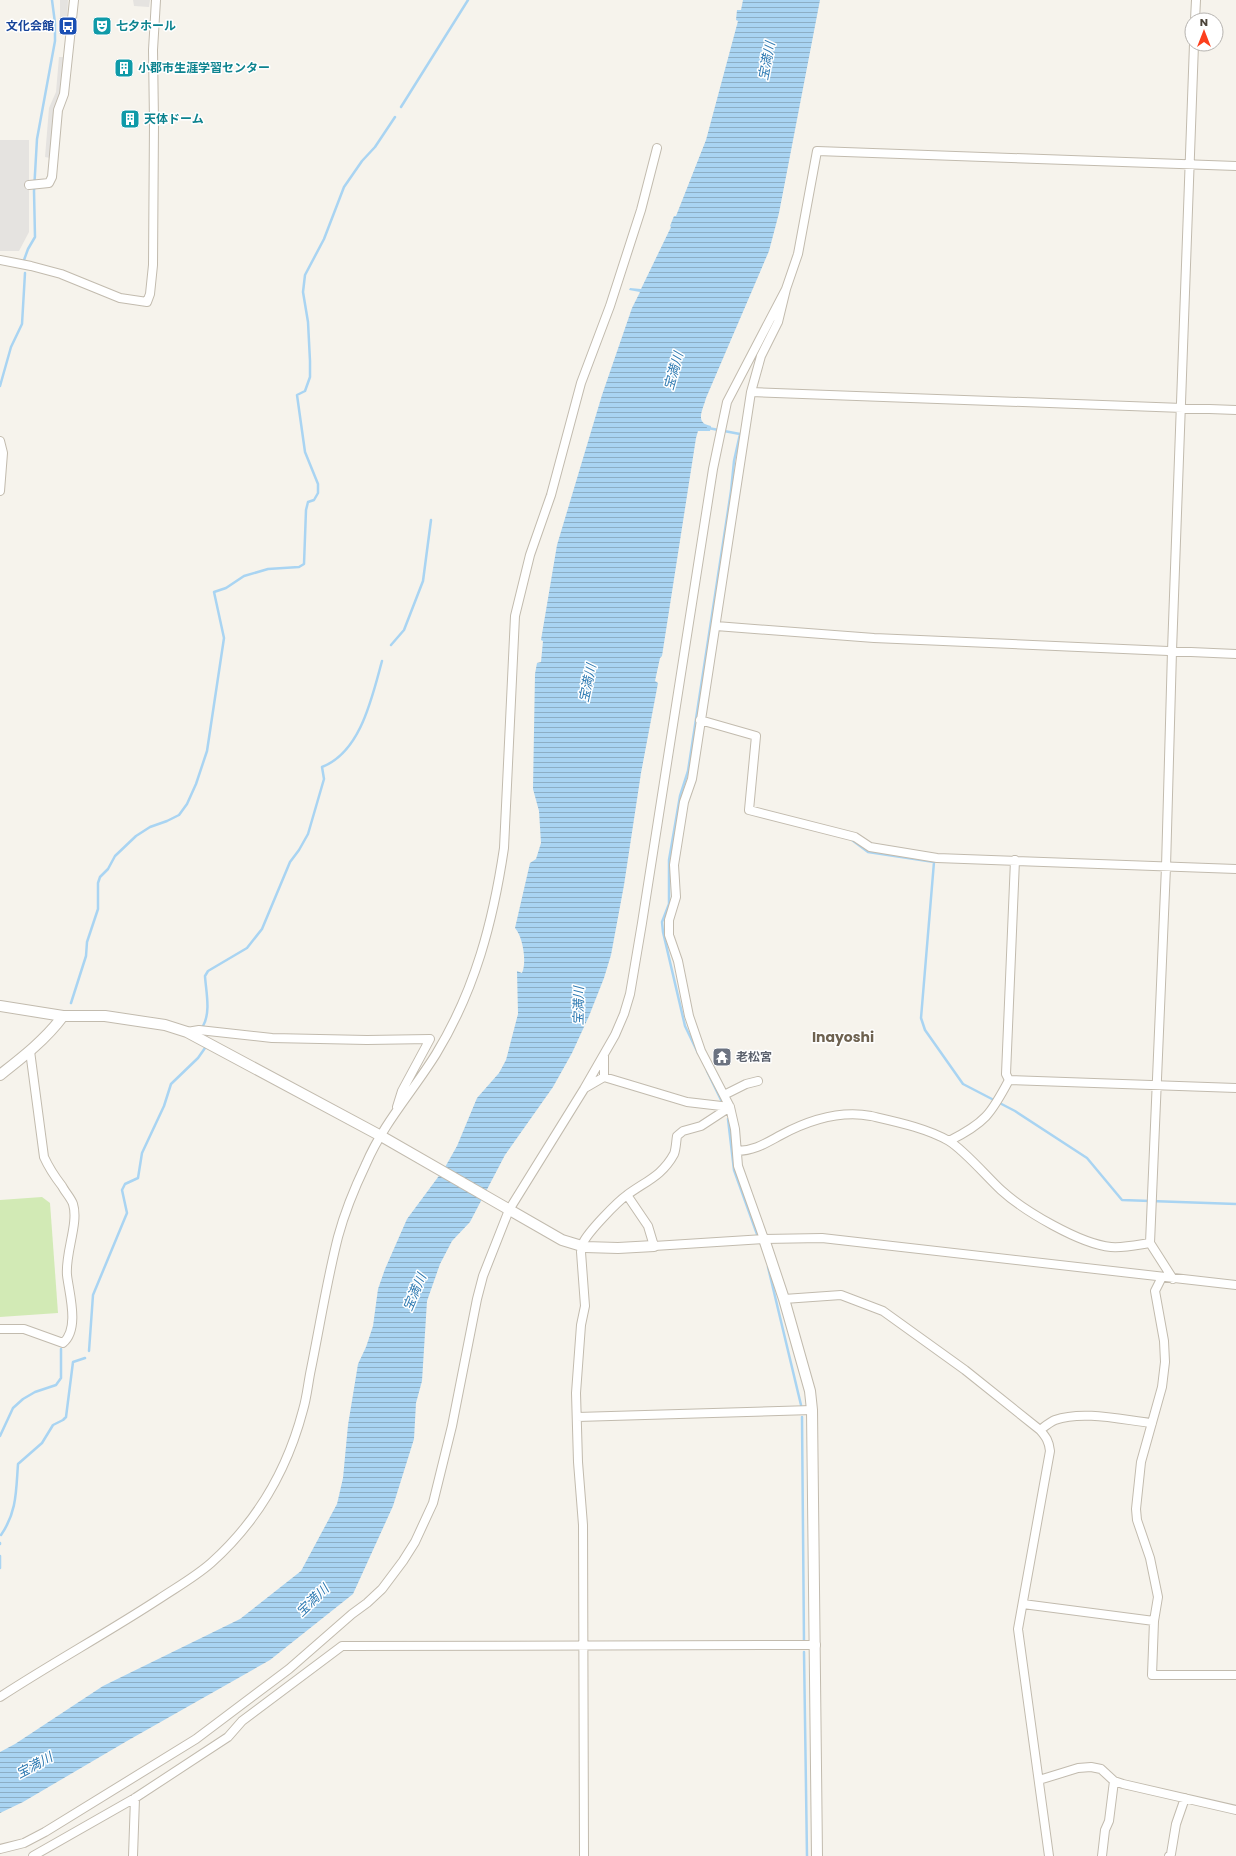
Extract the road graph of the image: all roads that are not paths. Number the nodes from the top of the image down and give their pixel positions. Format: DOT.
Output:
graph roads {
  1 [pos="74,0"];
  2 [pos="156,0"];
  3 [pos="1196,0"];
  4 [pos="1195,12"];
  5 [pos="1194,52"];
  6 [pos="657,148"];
  7 [pos="1189,164"];
  8 [pos="1236,166"];
  9 [pos="29,185"];
  10 [pos="0,260"];
  11 [pos="786,289"];
  12 [pos="751,392"];
  13 [pos="1181,408"];
  14 [pos="1236,410"];
  15 [pos="0,441"];
  16 [pos="0,491"];
  17 [pos="716,626"];
  18 [pos="1172,651"];
  19 [pos="1236,654"];
  20 [pos="700,720"];
  21 [pos="1015,860"];
  22 [pos="1166,867"];
  23 [pos="1236,869"];
  24 [pos="0,1006"];
  25 [pos="64,1016"];
  26 [pos="187,1032"];
  27 [pos="30,1051"];
  28 [pos="604,1054"];
  29 [pos="0,1075"];
  30 [pos="604,1077"];
  31 [pos="1009,1080"];
  32 [pos="758,1081"];
  33 [pos="1156,1085"];
  34 [pos="1236,1088"];
  35 [pos="584,1089"];
  36 [pos="724,1095"];
  37 [pos="730,1107"];
  38 [pos="395,1115"];
  39 [pos="384,1138"];
  40 [pos="949,1141"];
  41 [pos="737,1151"];
  42 [pos="627,1195"];
  43 [pos="509,1210"];
  44 [pos="764,1239"];
  45 [pos="584,1243"];
  46 [pos="1150,1243"];
  47 [pos="654,1246"];
  48 [pos="581,1252"];
  49 [pos="1162,1277"];
  50 [pos="1173,1279"];
  51 [pos="1236,1286"];
  52 [pos="784,1299"];
  53 [pos="0,1329"];
  54 [pos="812,1410"];
  55 [pos="577,1417"];
  56 [pos="1152,1423"];
  57 [pos="1040,1430"];
  58 [pos="1023,1604"];
  59 [pos="1154,1621"];
  60 [pos="816,1645"];
  61 [pos="584,1646"];
  62 [pos="1236,1675"];
  63 [pos="0,1697"];
  64 [pos="1039,1780"];
  65 [pos="1114,1781"];
  66 [pos="134,1798"];
  67 [pos="1184,1798"];
  68 [pos="1236,1810"];
  69 [pos="0,1849"];
  70 [pos="34,1856"];
  71 [pos="133,1856"];
  72 [pos="584,1856"];
  73 [pos="817,1856"];
  74 [pos="1049,1856"];
  75 [pos="1102,1856"];
  76 [pos="1169,1856"];
  1 -- 9 [label="street"];
  2 -- 10 [label="street"];
  3 -- 4 [label="street"];
  5 -- 7 [label="street"];
  6 -- 38 [label="street"];
  7 -- 8 [label="street"];
  7 -- 11 [label="street"];
  7 -- 13 [label="street"];
  11 -- 12 [label="street"];
  11 -- 28 [label="street"];
  12 -- 13 [label="street"];
  12 -- 17 [label="street"];
  13 -- 14 [label="street"];
  13 -- 18 [label="street"];
  15 -- 16 [label="street"];
  17 -- 18 [label="street"];
  17 -- 20 [label="street"];
  18 -- 19 [label="street"];
  18 -- 22 [label="street"];
  20 -- 21 [label="street"];
  20 -- 36 [label="street"];
  21 -- 22 [label="street"];
  21 -- 31 [label="street"];
  22 -- 23 [label="street"];
  22 -- 33 [label="street"];
  24 -- 25 [label="street"];
  25 -- 26 [label="street"];
  25 -- 27 [label="street"];
  26 -- 38 [label="street"];
  26 -- 39 [label="street"];
  27 -- 29 [label="street"];
  27 -- 53 [label="street"];
  28 -- 30 [label="street"];
  28 -- 35 [label="street"];
  30 -- 35 [label="street"];
  30 -- 37 [label="street"];
  31 -- 33 [label="street"];
  31 -- 40 [label="street"];
  32 -- 36 [label="street"];
  33 -- 34 [label="street"];
  33 -- 46 [label="street"];
  35 -- 43 [label="street"];
  36 -- 37 [label="street"];
  37 -- 41 [label="street"];
  37 -- 42 [label="street"];
  38 -- 39 [label="street"];
  39 -- 43 [label="street"];
  39 -- 63 [label="street"];
  40 -- 41 [label="street"];
  40 -- 46 [label="street"];
  41 -- 44 [label="street"];
  42 -- 45 [label="street"];
  42 -- 47 [label="street"];
  43 -- 47 [label="street"];
  43 -- 69 [label="street"];
  44 -- 47 [label="street"];
  44 -- 49 [label="street"];
  44 -- 52 [label="street"];
  46 -- 50 [label="street"];
  48 -- 55 [label="street"];
  49 -- 50 [label="street"];
  49 -- 56 [label="street"];
  50 -- 51 [label="street"];
  52 -- 54 [label="street"];
  52 -- 57 [label="street"];
  54 -- 55 [label="street"];
  54 -- 60 [label="street"];
  55 -- 61 [label="street"];
  56 -- 57 [label="street"];
  56 -- 59 [label="street"];
  57 -- 58 [label="street"];
  58 -- 59 [label="street"];
  58 -- 64 [label="street"];
  59 -- 62 [label="street"];
  60 -- 61 [label="street"];
  60 -- 73 [label="street"];
  61 -- 66 [label="street"];
  61 -- 72 [label="street"];
  64 -- 65 [label="street"];
  64 -- 74 [label="street"];
  65 -- 67 [label="street"];
  65 -- 75 [label="street"];
  66 -- 70 [label="street"];
  66 -- 71 [label="street"];
  67 -- 68 [label="street"];
  67 -- 76 [label="street"];
}
